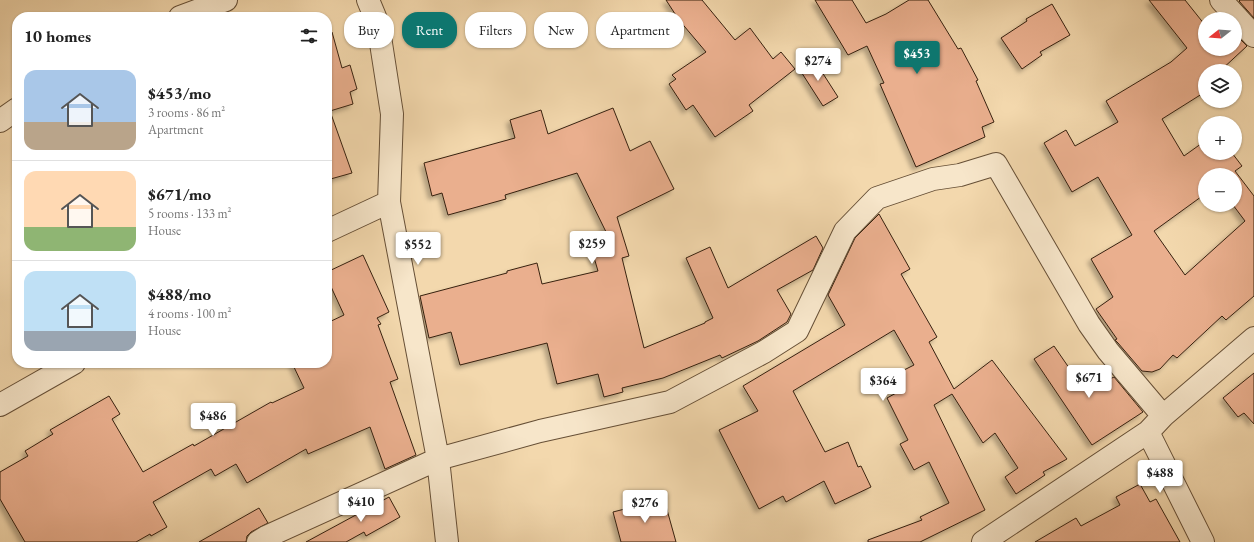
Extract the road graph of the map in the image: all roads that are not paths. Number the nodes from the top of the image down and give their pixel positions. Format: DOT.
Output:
graph roads {
  1 [pos="226,0"];
  2 [pos="368,0"];
  3 [pos="1221,0"];
  4 [pos="194,12"];
  5 [pos="1254,36"];
  6 [pos="12,113"];
  7 [pos="0,121"];
  8 [pos="389,202"];
  9 [pos="332,229"];
  10 [pos="1254,338"];
  11 [pos="65,368"];
  12 [pos="0,405"];
  13 [pos="1163,416"];
  14 [pos="1148,432"];
  15 [pos="438,459"];
  16 [pos="258,542"];
  17 [pos="447,542"];
  18 [pos="983,542"];
  19 [pos="1203,542"];
  1 -- 4 [label="street"];
  2 -- 8 [label="street"];
  3 -- 5 [label="street"];
  6 -- 7 [label="street"];
  8 -- 9 [label="street"];
  8 -- 15 [label="street"];
  10 -- 13 [label="street"];
  11 -- 12 [label="street"];
  13 -- 14 [label="street"];
  13 -- 15 [label="street"];
  14 -- 18 [label="street"];
  14 -- 19 [label="street"];
  15 -- 16 [label="street"];
  15 -- 17 [label="street"];
}
